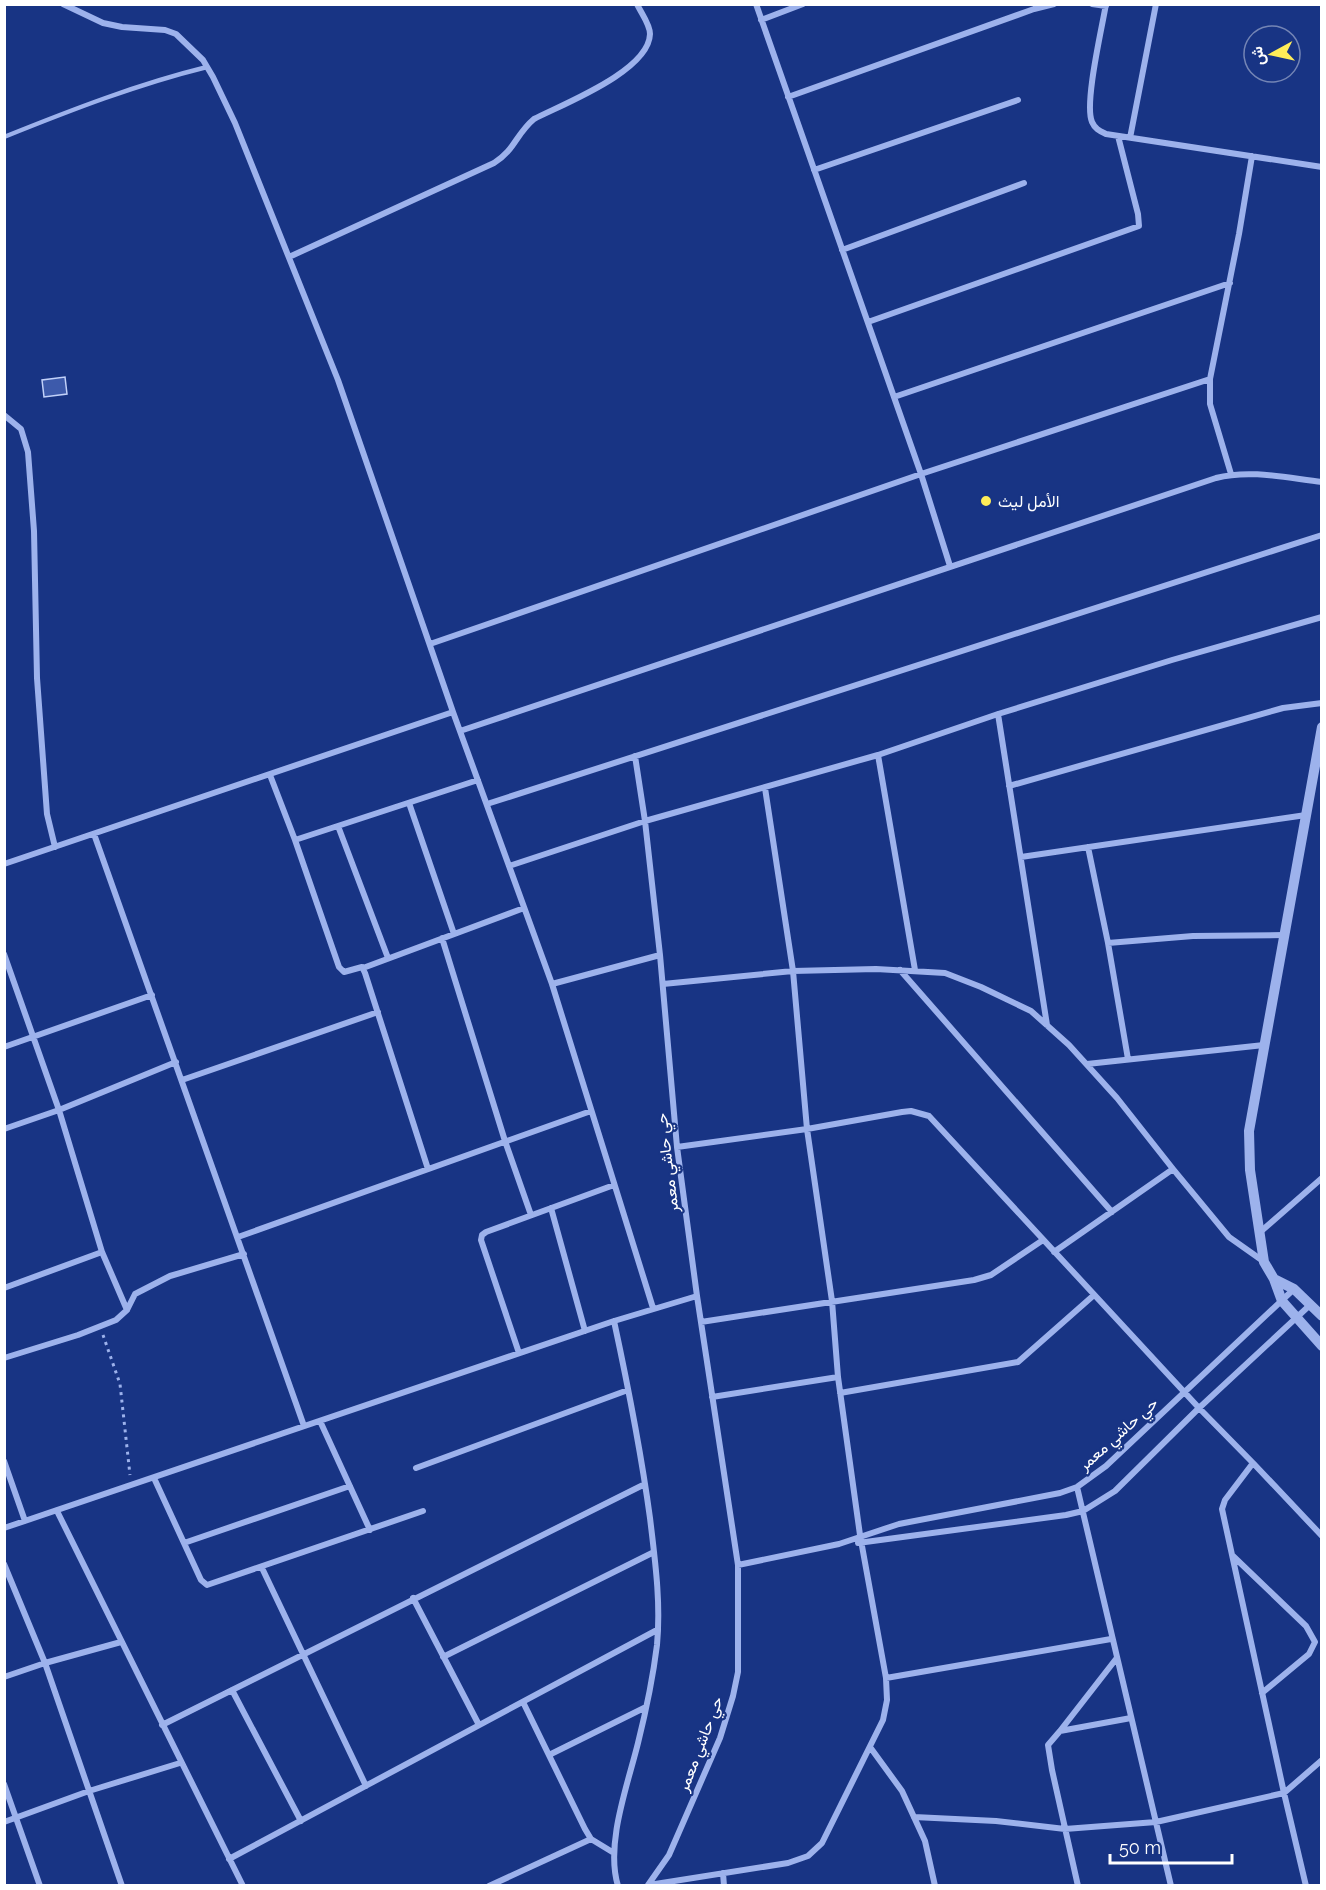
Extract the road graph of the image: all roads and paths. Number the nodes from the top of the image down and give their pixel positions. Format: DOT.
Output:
graph roads {
  1 [pos="63,4"];
  2 [pos="637,4"];
  3 [pos="756,4"];
  4 [pos="803,4"];
  5 [pos="1054,4"];
  6 [pos="1092,4"];
  7 [pos="1156,4"];
  8 [pos="1106,5"];
  9 [pos="761,20"];
  10 [pos="207,67"];
  11 [pos="788,97"];
  12 [pos="1018,100"];
  13 [pos="1118,136"];
  14 [pos="4,137"];
  15 [pos="1130,138"];
  16 [pos="1252,156"];
  17 [pos="1322,167"];
  18 [pos="814,170"];
  19 [pos="1024,183"];
  20 [pos="842,250"];
  21 [pos="289,257"];
  22 [pos="1230,283"];
  23 [pos="868,322"];
  24 [pos="1210,379"];
  25 [pos="894,397"];
  26 [pos="4,415"];
  27 [pos="921,474"];
  28 [pos="1231,474"];
  29 [pos="1322,482"];
  30 [pos="1322,535"];
  31 [pos="950,566"];
  32 [pos="1322,617"];
  33 [pos="429,644"];
  34 [pos="1322,704"];
  35 [pos="453,712"];
  36 [pos="998,714"];
  37 [pos="1322,727"];
  38 [pos="460,731"];
  39 [pos="878,755"];
  40 [pos="635,756"];
  41 [pos="270,775"];
  42 [pos="478,780"];
  43 [pos="1009,786"];
  44 [pos="765,788"];
  45 [pos="409,802"];
  46 [pos="487,804"];
  47 [pos="1305,815"];
  48 [pos="645,821"];
  49 [pos="338,826"];
  50 [pos="94,834"];
  51 [pos="295,840"];
  52 [pos="54,847"];
  53 [pos="1088,847"];
  54 [pos="1021,857"];
  55 [pos="4,864"];
  56 [pos="509,866"];
  57 [pos="524,908"];
  58 [pos="454,934"];
  59 [pos="1284,935"];
  60 [pos="442,938"];
  61 [pos="1108,943"];
  62 [pos="5,955"];
  63 [pos="660,955"];
  64 [pos="388,958"];
  65 [pos="363,968"];
  66 [pos="900,970"];
  67 [pos="915,970"];
  68 [pos="793,971"];
  69 [pos="552,984"];
  70 [pos="663,984"];
  71 [pos="152,995"];
  72 [pos="378,1012"];
  73 [pos="1047,1026"];
  74 [pos="33,1036"];
  75 [pos="1264,1045"];
  76 [pos="4,1047"];
  77 [pos="1128,1059"];
  78 [pos="176,1062"];
  79 [pos="1087,1064"];
  80 [pos="182,1080"];
  81 [pos="59,1110"];
  82 [pos="591,1111"];
  83 [pos="4,1129"];
  84 [pos="807,1129"];
  85 [pos="505,1142"];
  86 [pos="677,1147"];
  87 [pos="428,1169"];
  88 [pos="1173,1169"];
  89 [pos="1322,1178"];
  90 [pos="614,1185"];
  91 [pos="551,1208"];
  92 [pos="1112,1212"];
  93 [pos="531,1215"];
  94 [pos="1258,1233"];
  95 [pos="238,1237"];
  96 [pos="1043,1240"];
  97 [pos="102,1252"];
  98 [pos="1054,1252"];
  99 [pos="244,1254"];
  100 [pos="1264,1262"];
  101 [pos="1274,1279"];
  102 [pos="4,1288"];
  103 [pos="1294,1289"];
  104 [pos="1094,1295"];
  105 [pos="697,1296"];
  106 [pos="832,1301"];
  107 [pos="1282,1301"];
  108 [pos="1310,1305"];
  109 [pos="653,1308"];
  110 [pos="127,1310"];
  111 [pos="1322,1316"];
  112 [pos="1297,1317"];
  113 [pos="614,1321"];
  114 [pos="701,1322"];
  115 [pos="100,1326"];
  116 [pos="585,1331"];
  117 [pos="1322,1346"];
  118 [pos="519,1353"];
  119 [pos="4,1358"];
  120 [pos="838,1377"];
  121 [pos="628,1390"];
  122 [pos="1184,1392"];
  123 [pos="840,1394"];
  124 [pos="712,1397"];
  125 [pos="1199,1408"];
  126 [pos="320,1421"];
  127 [pos="304,1426"];
  128 [pos="4,1461"];
  129 [pos="1253,1463"];
  130 [pos="416,1468"];
  131 [pos="154,1478"];
  132 [pos="645,1484"];
  133 [pos="131,1485"];
  134 [pos="350,1486"];
  135 [pos="1077,1487"];
  136 [pos="57,1511"];
  137 [pos="423,1511"];
  138 [pos="1083,1511"];
  139 [pos="25,1521"];
  140 [pos="4,1528"];
  141 [pos="370,1530"];
  142 [pos="860,1535"];
  143 [pos="1322,1536"];
  144 [pos="849,1541"];
  145 [pos="184,1543"];
  146 [pos="861,1543"];
  147 [pos="654,1552"];
  148 [pos="1232,1554"];
  149 [pos="4,1564"];
  150 [pos="738,1565"];
  151 [pos="262,1568"];
  152 [pos="413,1598"];
  153 [pos="657,1630"];
  154 [pos="1111,1639"];
  155 [pos="121,1642"];
  156 [pos="303,1654"];
  157 [pos="443,1656"];
  158 [pos="1116,1659"];
  159 [pos="45,1663"];
  160 [pos="4,1677"];
  161 [pos="886,1678"];
  162 [pos="232,1690"];
  163 [pos="1262,1694"];
  164 [pos="523,1702"];
  165 [pos="646,1707"];
  166 [pos="1131,1718"];
  167 [pos="162,1725"];
  168 [pos="479,1725"];
  169 [pos="1060,1731"];
  170 [pos="870,1747"];
  171 [pos="549,1755"];
  172 [pos="1322,1760"];
  173 [pos="180,1763"];
  174 [pos="4,1784"];
  175 [pos="366,1786"];
  176 [pos="89,1791"];
  177 [pos="1284,1793"];
  178 [pos="914,1817"];
  179 [pos="15,1818"];
  180 [pos="301,1821"];
  181 [pos="4,1822"];
  182 [pos="1156,1822"];
  183 [pos="1065,1829"];
  184 [pos="591,1839"];
  185 [pos="614,1853"];
  186 [pos="229,1859"];
  187 [pos="723,1873"];
  188 [pos="242,1884"];
  189 [pos="665,1884"];
  190 [pos="649,1885"];
  191 [pos="40,1886"];
  192 [pos="122,1886"];
  193 [pos="233,1886"];
  194 [pos="489,1886"];
  195 [pos="618,1886"];
  196 [pos="724,1886"];
  197 [pos="935,1886"];
  198 [pos="1078,1886"];
  199 [pos="1171,1886"];
  200 [pos="1306,1886"];
  1 -- 10 [label="street"];
  2 -- 21 [label="street"];
  3 -- 9 [label="street"];
  4 -- 9 [label="street"];
  5 -- 11 [label="street"];
  6 -- 8 [label="street"];
  7 -- 15 [label="street"];
  8 -- 13 [label="street"];
  9 -- 11 [label="street"];
  10 -- 14 [label="lane"];
  10 -- 21 [label="street"];
  11 -- 18 [label="street"];
  12 -- 18 [label="street"];
  13 -- 15 [label="street"];
  13 -- 23 [label="street"];
  15 -- 16 [label="street"];
  16 -- 17 [label="street"];
  16 -- 22 [label="street"];
  18 -- 20 [label="street"];
  19 -- 20 [label="street"];
  20 -- 23 [label="street"];
  21 -- 33 [label="street"];
  22 -- 24 [label="street"];
  22 -- 25 [label="street"];
  23 -- 25 [label="street"];
  24 -- 27 [label="street"];
  24 -- 28 [label="street"];
  25 -- 27 [label="street"];
  26 -- 52 [label="street"];
  27 -- 31 [label="street"];
  27 -- 33 [label="street"];
  28 -- 29 [label="street"];
  28 -- 31 [label="street"];
  30 -- 40 [label="street"];
  31 -- 38 [label="street"];
  32 -- 36 [label="street"];
  33 -- 35 [label="street"];
  34 -- 43 [label="street"];
  35 -- 38 [label="street"];
  35 -- 41 [label="street"];
  36 -- 39 [label="street"];
  36 -- 43 [label="street"];
  37 -- 47 [label="street"];
  38 -- 42 [label="street"];
  39 -- 44 [label="street"];
  39 -- 67 [label="street"];
  40 -- 46 [label="street"];
  40 -- 48 [label="street, حي حاشي معمر"];
  41 -- 50 [label="street"];
  41 -- 51 [label="street"];
  42 -- 45 [label="street"];
  42 -- 46 [label="street"];
  43 -- 54 [label="street"];
  44 -- 48 [label="street"];
  44 -- 68 [label="street"];
  45 -- 49 [label="street"];
  45 -- 58 [label="street"];
  46 -- 56 [label="street"];
  47 -- 53 [label="street"];
  47 -- 59 [label="street"];
  48 -- 56 [label="street"];
  48 -- 63 [label="street, حي حاشي معمر"];
  49 -- 51 [label="street"];
  49 -- 64 [label="street"];
  50 -- 52 [label="street"];
  50 -- 71 [label="street"];
  51 -- 65 [label="street"];
  52 -- 55 [label="street"];
  53 -- 54 [label="street"];
  53 -- 61 [label="street"];
  54 -- 73 [label="street"];
  56 -- 57 [label="street"];
  57 -- 58 [label="street"];
  57 -- 69 [label="street"];
  58 -- 60 [label="street"];
  59 -- 61 [label="street"];
  59 -- 75 [label="street"];
  60 -- 64 [label="street"];
  60 -- 85 [label="street"];
  61 -- 77 [label="street"];
  62 -- 74 [label="street"];
  63 -- 69 [label="street"];
  63 -- 70 [label="street, حي حاشي معمر"];
  64 -- 65 [label="street"];
  65 -- 72 [label="street"];
  66 -- 67 [label="street"];
  66 -- 68 [label="street"];
  66 -- 92 [label="street"];
  67 -- 73 [label="street"];
  68 -- 70 [label="street"];
  68 -- 84 [label="street"];
  69 -- 82 [label="street"];
  70 -- 86 [label="street, حي حاشي معمر"];
  71 -- 74 [label="street"];
  71 -- 78 [label="street"];
  72 -- 80 [label="street"];
  72 -- 87 [label="street"];
  73 -- 79 [label="street"];
  74 -- 76 [label="street"];
  74 -- 81 [label="street"];
  75 -- 77 [label="street"];
  75 -- 94 [label="street"];
  77 -- 79 [label="street"];
  78 -- 80 [label="street"];
  78 -- 81 [label="street"];
  79 -- 88 [label="street"];
  80 -- 95 [label="street"];
  81 -- 83 [label="street"];
  81 -- 97 [label="street"];
  82 -- 85 [label="street"];
  82 -- 90 [label="street"];
  84 -- 86 [label="street"];
  84 -- 96 [label="street"];
  84 -- 106 [label="street"];
  85 -- 87 [label="street"];
  85 -- 93 [label="street"];
  86 -- 105 [label="street, حي حاشي معمر"];
  87 -- 95 [label="street"];
  88 -- 92 [label="street"];
  88 -- 100 [label="street"];
  89 -- 94 [label="street"];
  90 -- 91 [label="street"];
  90 -- 109 [label="street"];
  91 -- 93 [label="street"];
  91 -- 116 [label="street"];
  92 -- 98 [label="street"];
  93 -- 118 [label="street"];
  94 -- 100 [label="street"];
  95 -- 99 [label="street"];
  96 -- 98 [label="street"];
  96 -- 106 [label="street"];
  97 -- 102 [label="street"];
  97 -- 110 [label="street"];
  98 -- 104 [label="street"];
  99 -- 110 [label="street"];
  99 -- 127 [label="street"];
  100 -- 101 [label="street"];
  101 -- 103 [label="street"];
  101 -- 107 [label="street"];
  103 -- 107 [label="street, حي حاشي معمر"];
  103 -- 108 [label="street"];
  104 -- 122 [label="street"];
  104 -- 123 [label="street"];
  105 -- 109 [label="street"];
  105 -- 114 [label="street, حي حاشي معمر"];
  106 -- 114 [label="street"];
  106 -- 120 [label="street"];
  107 -- 112 [label="street"];
  107 -- 122 [label="street, حي حاشي معمر"];
  108 -- 111 [label="street"];
  108 -- 112 [label="street, حي حاشي معمر"];
  109 -- 113 [label="street"];
  110 -- 115 [label="street"];
  112 -- 117 [label="street"];
  112 -- 125 [label="street, حي حاشي معمر"];
  113 -- 116 [label="street"];
  113 -- 121 [label="street"];
  114 -- 124 [label="street, حي حاشي معمر"];
  115 -- 119 [label="street"];
  115 -- 133 [label="path"];
  116 -- 118 [label="street"];
  118 -- 126 [label="street"];
  120 -- 123 [label="street"];
  120 -- 124 [label="street"];
  121 -- 130 [label="street"];
  121 -- 132 [label="street"];
  122 -- 125 [label="street"];
  122 -- 135 [label="street, حي حاشي معمر"];
  123 -- 142 [label="street"];
  124 -- 150 [label="street, حي حاشي معمر"];
  125 -- 129 [label="street"];
  125 -- 138 [label="street, حي حاشي معمر"];
  126 -- 127 [label="street"];
  126 -- 134 [label="street"];
  127 -- 131 [label="street"];
  128 -- 139 [label="street"];
  129 -- 143 [label="street"];
  129 -- 148 [label="street"];
  131 -- 133 [label="street"];
  131 -- 145 [label="street"];
  132 -- 147 [label="street"];
  132 -- 152 [label="street"];
  133 -- 136 [label="street"];
  134 -- 141 [label="street"];
  134 -- 145 [label="street"];
  135 -- 138 [label="street"];
  135 -- 142 [label="street, حي حاشي معمر"];
  136 -- 139 [label="street"];
  136 -- 155 [label="street"];
  137 -- 141 [label="street"];
  138 -- 146 [label="street, حي حاشي معمر"];
  138 -- 154 [label="street"];
  139 -- 140 [label="street"];
  141 -- 151 [label="street"];
  142 -- 144 [label="street, حي حاشي معمر"];
  142 -- 146 [label="street"];
  144 -- 146 [label="street, حي حاشي معمر"];
  144 -- 150 [label="street, حي حاشي معمر"];
  145 -- 151 [label="street"];
  146 -- 161 [label="street"];
  147 -- 153 [label="street"];
  147 -- 157 [label="street"];
  148 -- 163 [label="street"];
  148 -- 163 [label="street"];
  149 -- 159 [label="street"];
  150 -- 190 [label="street, حي حاشي معمر"];
  151 -- 156 [label="street"];
  152 -- 156 [label="street"];
  152 -- 157 [label="street"];
  153 -- 164 [label="street"];
  153 -- 165 [label="street"];
  154 -- 158 [label="street"];
  154 -- 161 [label="street"];
  155 -- 159 [label="street"];
  155 -- 167 [label="street"];
  156 -- 162 [label="street"];
  156 -- 175 [label="street"];
  157 -- 168 [label="street"];
  158 -- 166 [label="street"];
  158 -- 169 [label="street"];
  159 -- 160 [label="street"];
  159 -- 176 [label="street"];
  161 -- 170 [label="street"];
  162 -- 167 [label="street"];
  162 -- 180 [label="street"];
  163 -- 177 [label="street"];
  164 -- 168 [label="street"];
  164 -- 171 [label="street"];
  165 -- 171 [label="street"];
  165 -- 185 [label="street"];
  166 -- 169 [label="street"];
  166 -- 182 [label="street"];
  167 -- 173 [label="street"];
  168 -- 175 [label="street"];
  169 -- 183 [label="street"];
  170 -- 178 [label="street"];
  170 -- 187 [label="street"];
  171 -- 184 [label="street"];
  172 -- 177 [label="street"];
  173 -- 176 [label="street"];
  173 -- 186 [label="street"];
  174 -- 179 [label="street"];
  175 -- 180 [label="street"];
  176 -- 179 [label="street"];
  176 -- 192 [label="street"];
  177 -- 182 [label="street"];
  177 -- 200 [label="street"];
  178 -- 183 [label="street"];
  178 -- 197 [label="street"];
  179 -- 181 [label="street"];
  179 -- 191 [label="street"];
  180 -- 186 [label="street"];
  182 -- 183 [label="street"];
  182 -- 199 [label="street"];
  183 -- 198 [label="street"];
  184 -- 185 [label="street"];
  184 -- 194 [label="street"];
  185 -- 195 [label="street"];
  186 -- 188 [label="street"];
  187 -- 189 [label="street"];
  187 -- 196 [label="street"];
  188 -- 193 [label="street"];
  189 -- 190 [label="street"];
}
